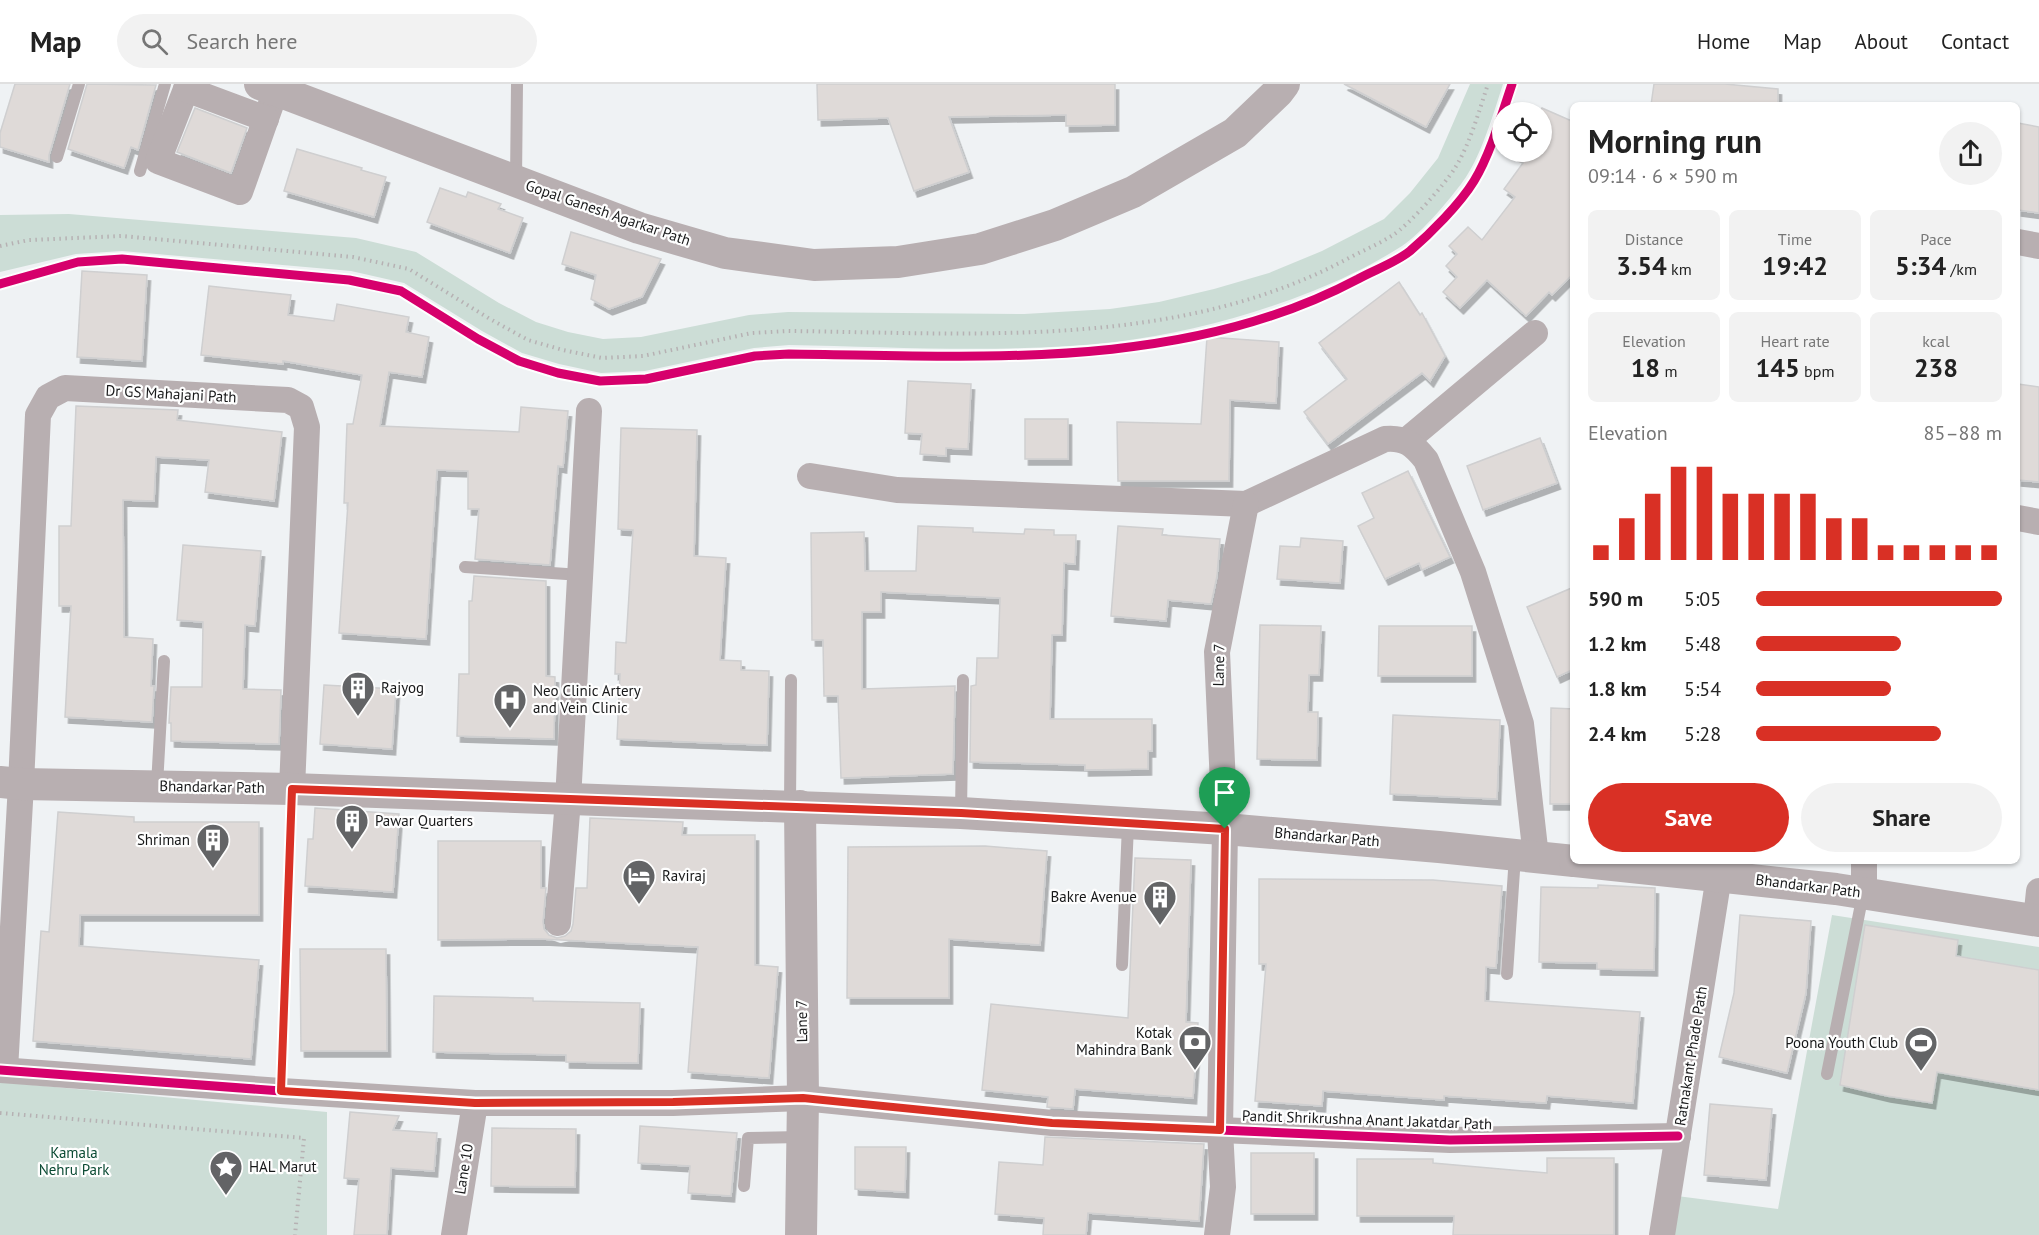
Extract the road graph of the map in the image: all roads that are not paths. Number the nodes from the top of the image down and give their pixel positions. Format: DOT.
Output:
graph roads {
  1 [pos="79,84"];
  2 [pos="517,84"];
  3 [pos="1284,84"];
  4 [pos="180,86"];
  5 [pos="227,93"];
  6 [pos="268,98"];
  7 [pos="57,157"];
  8 [pos="140,171"];
  9 [pos="516,181"];
  10 [pos="2020,242"];
  11 [pos="2039,246"];
  12 [pos="1535,333"];
  13 [pos="589,411"];
  14 [pos="1406,441"];
  15 [pos="810,476"];
  16 [pos="1246,504"];
  17 [pos="2020,518"];
  18 [pos="2039,522"];
  19 [pos="465,567"];
  20 [pos="580,575"];
  21 [pos="164,661"];
  22 [pos="791,680"];
  23 [pos="963,680"];
  24 [pos="11,783"];
  25 [pos="156,786"];
  26 [pos="292,789"];
  27 [pos="568,800"];
  28 [pos="795,807"];
  29 [pos="961,813"];
  30 [pos="1128,824"];
  31 [pos="1225,829"];
  32 [pos="1526,856"];
  33 [pos="1570,861"];
  34 [pos="1629,864"];
  35 [pos="1864,864"];
  36 [pos="1721,869"];
  37 [pos="1864,893"];
  38 [pos="2038,911"];
  39 [pos="558,923"];
  40 [pos="1122,965"];
  41 [pos="1507,974"];
  42 [pos="3,1070"];
  43 [pos="1827,1074"];
  44 [pos="803,1098"];
  45 [pos="475,1103"];
  46 [pos="1220,1130"];
  47 [pos="1678,1136"];
  48 [pos="803,1137"];
  49 [pos="744,1186"];
  50 [pos="454,1235"];
  51 [pos="801,1235"];
  52 [pos="1217,1235"];
  53 [pos="1662,1235"];
  1 -- 7 [label="lane"];
  2 -- 9 [label="lane"];
  3 -- 9 [label="street, Gopal Ganesh Agarkar Path"];
  4 -- 5 [label="street"];
  4 -- 6 [label="street"];
  4 -- 8 [label="lane"];
  5 -- 6 [label="street"];
  6 -- 9 [label="street, Gopal Ganesh Agarkar Path"];
  10 -- 11 [label="street"];
  12 -- 14 [label="street"];
  13 -- 20 [label="street"];
  14 -- 16 [label="street"];
  14 -- 32 [label="street"];
  15 -- 16 [label="street"];
  16 -- 31 [label="street, Lane 7"];
  17 -- 18 [label="street"];
  19 -- 20 [label="lane"];
  20 -- 27 [label="street"];
  21 -- 25 [label="lane"];
  22 -- 28 [label="lane"];
  23 -- 29 [label="lane"];
  24 -- 25 [label="street, Bhandarkar Path"];
  24 -- 26 [label="street, Dr GS Mahajani Path"];
  24 -- 42 [label="street, Dr GS Mahajani Path"];
  25 -- 26 [label="street, Bhandarkar Path"];
  26 -- 27 [label="street, Bhandarkar Path"];
  27 -- 28 [label="street, Bhandarkar Path"];
  27 -- 39 [label="street"];
  28 -- 29 [label="street, Bhandarkar Path"];
  28 -- 44 [label="street, Lane 7"];
  29 -- 30 [label="street, Bhandarkar Path"];
  30 -- 31 [label="street, Bhandarkar Path"];
  30 -- 40 [label="lane"];
  31 -- 32 [label="street, Bhandarkar Path"];
  31 -- 46 [label="street, Lane 7"];
  32 -- 33 [label="street, Bhandarkar Path"];
  32 -- 41 [label="lane"];
  34 -- 36 [label="street, Bhandarkar Path"];
  35 -- 37 [label="street"];
  36 -- 37 [label="street, Bhandarkar Path"];
  36 -- 47 [label="street, Ratnakant Phade Path"];
  37 -- 38 [label="street, Bhandarkar Path"];
  37 -- 43 [label="lane"];
  42 -- 45 [label="street, Pandit Shrikrushna Anant Jakatdar Path"];
  44 -- 45 [label="street, Pandit Shrikrushna Anant Jakatdar Path"];
  44 -- 46 [label="street, Pandit Shrikrushna Anant Jakatdar Path"];
  44 -- 48 [label="street, Lane 7"];
  45 -- 50 [label="street, Lane 10"];
  46 -- 47 [label="street, Pandit Shrikrushna Anant Jakatdar Path"];
  46 -- 52 [label="street, Lane 7"];
  47 -- 53 [label="street, Ratnakant Phade Path"];
  48 -- 49 [label="lane"];
  48 -- 51 [label="street, Lane 7"];
}
